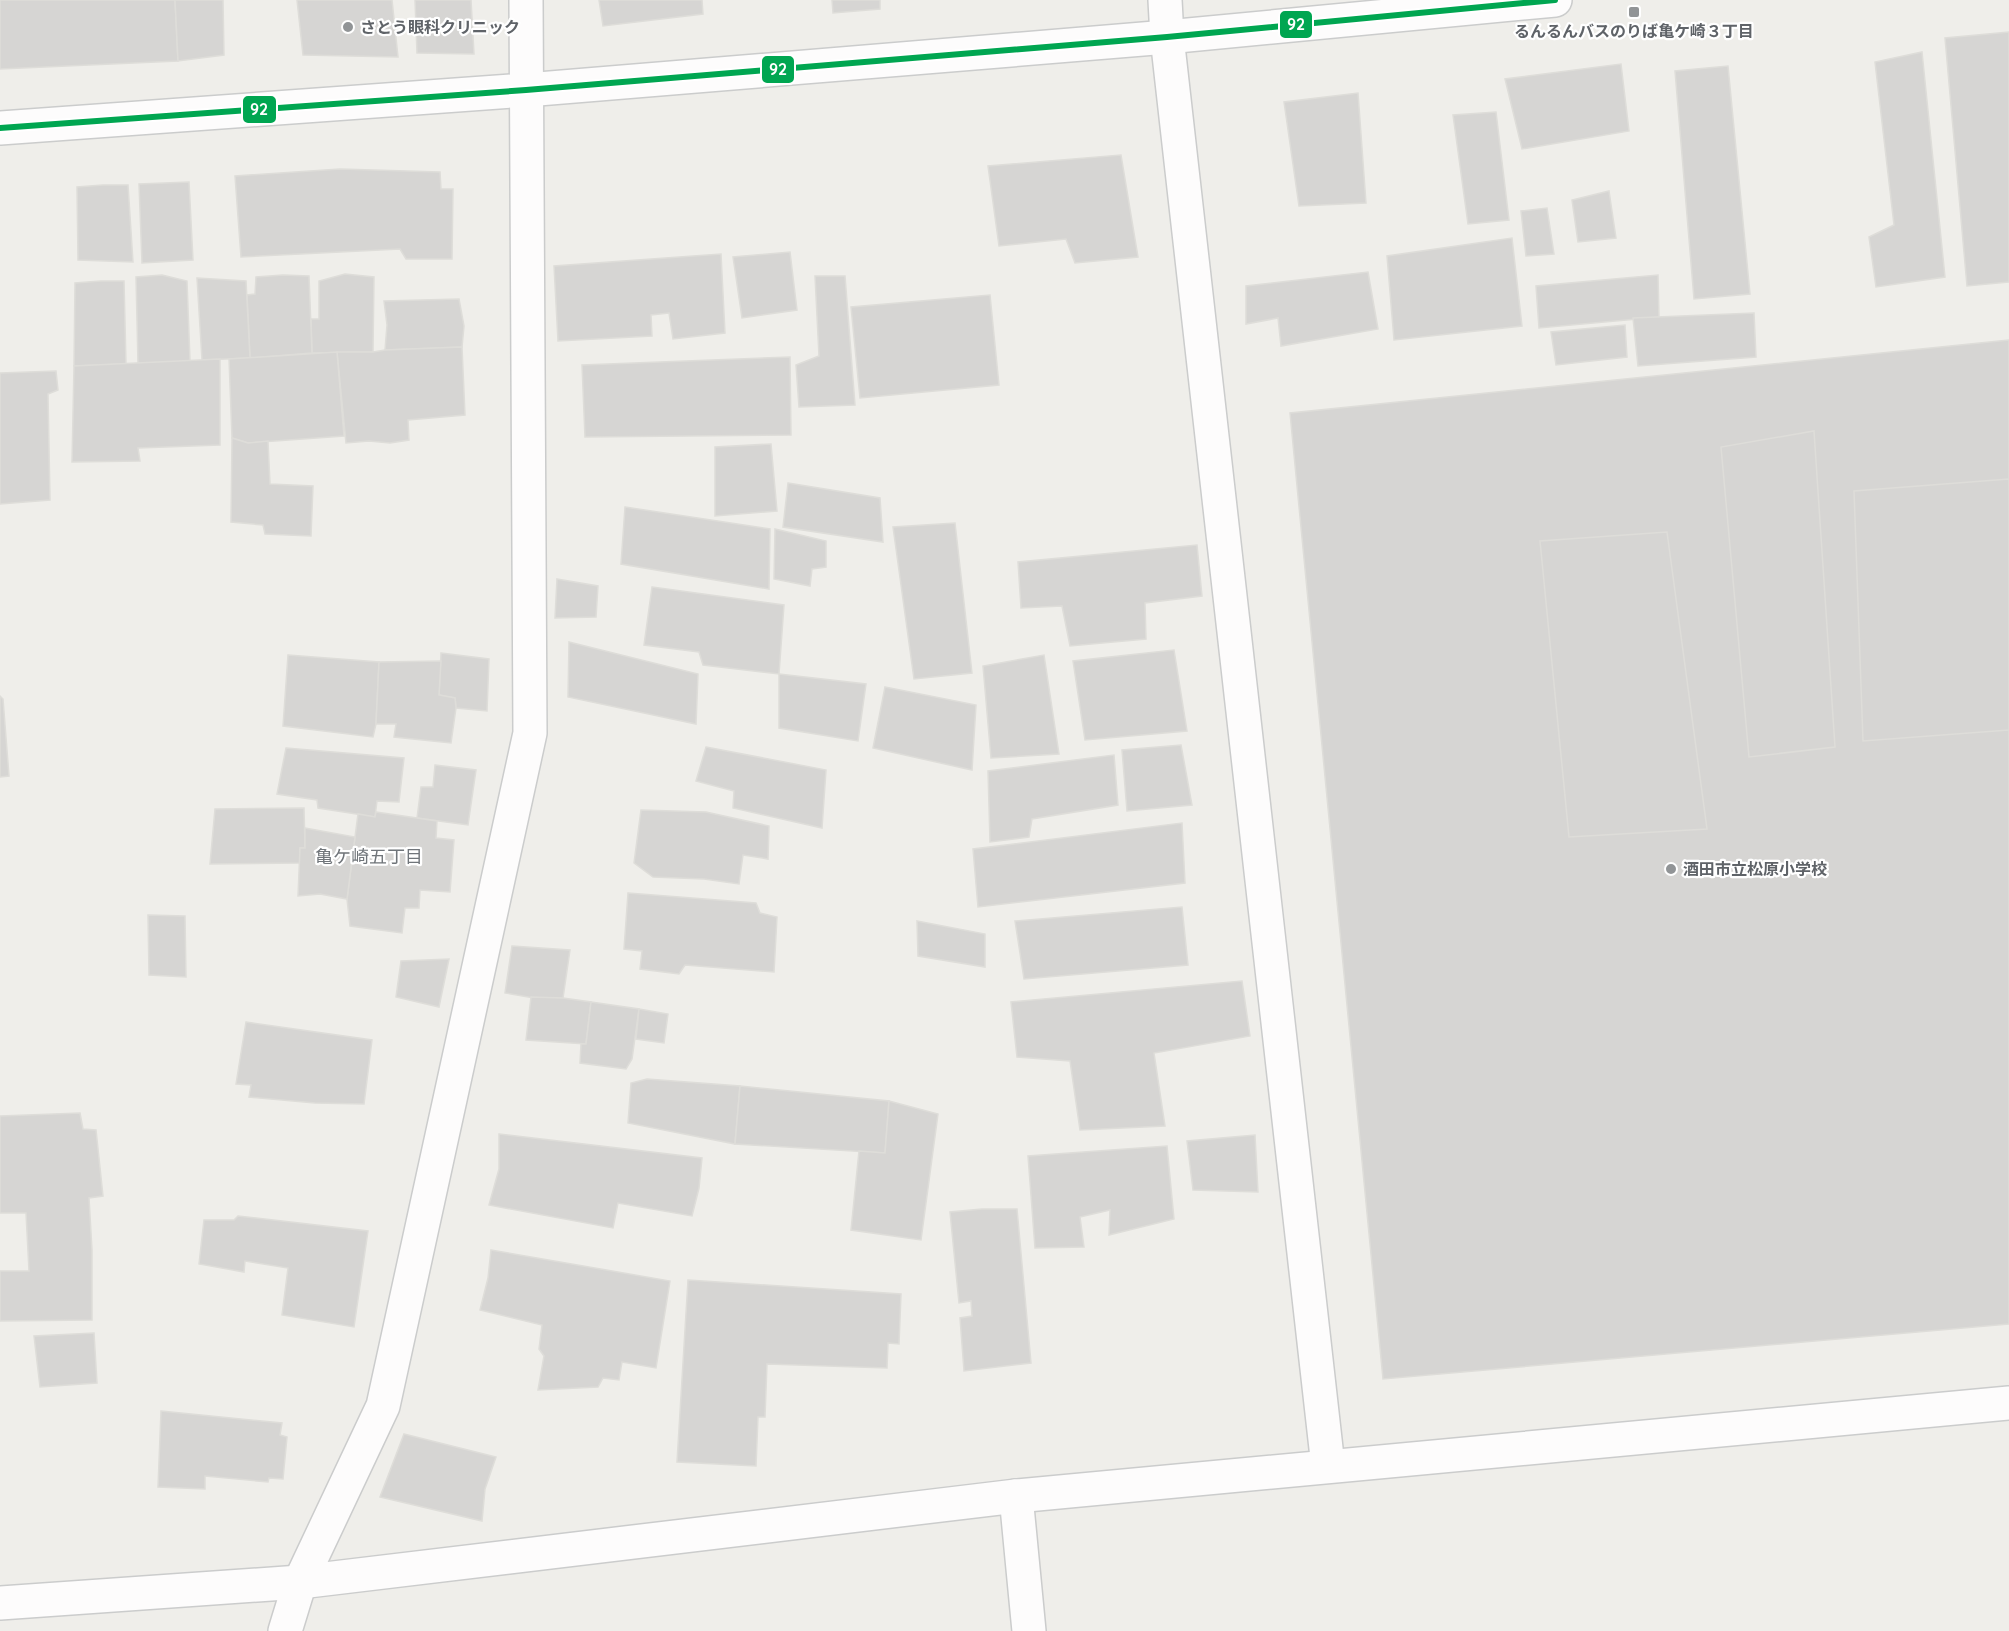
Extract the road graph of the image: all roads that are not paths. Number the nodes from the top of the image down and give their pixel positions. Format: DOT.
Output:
graph roads {
  1 [pos="526,0"];
  2 [pos="1165,0"];
  3 [pos="1555,0"];
  4 [pos="1167,37"];
  5 [pos="526,90"];
  6 [pos="0,128"];
  7 [pos="2009,1402"];
  8 [pos="1328,1466"];
  9 [pos="1016,1496"];
  10 [pos="300,1582"];
  11 [pos="0,1603"];
  12 [pos="285,1631"];
  13 [pos="1029,1631"];
  1 -- 5 [label="street"];
  2 -- 4 [label="street"];
  3 -- 4 [label="street"];
  4 -- 5 [label="street"];
  4 -- 8 [label="street"];
  5 -- 6 [label="street"];
  5 -- 10 [label="street"];
  7 -- 8 [label="street"];
  8 -- 9 [label="street"];
  9 -- 10 [label="street"];
  9 -- 13 [label="street"];
  10 -- 11 [label="street"];
  10 -- 12 [label="street"];
}
